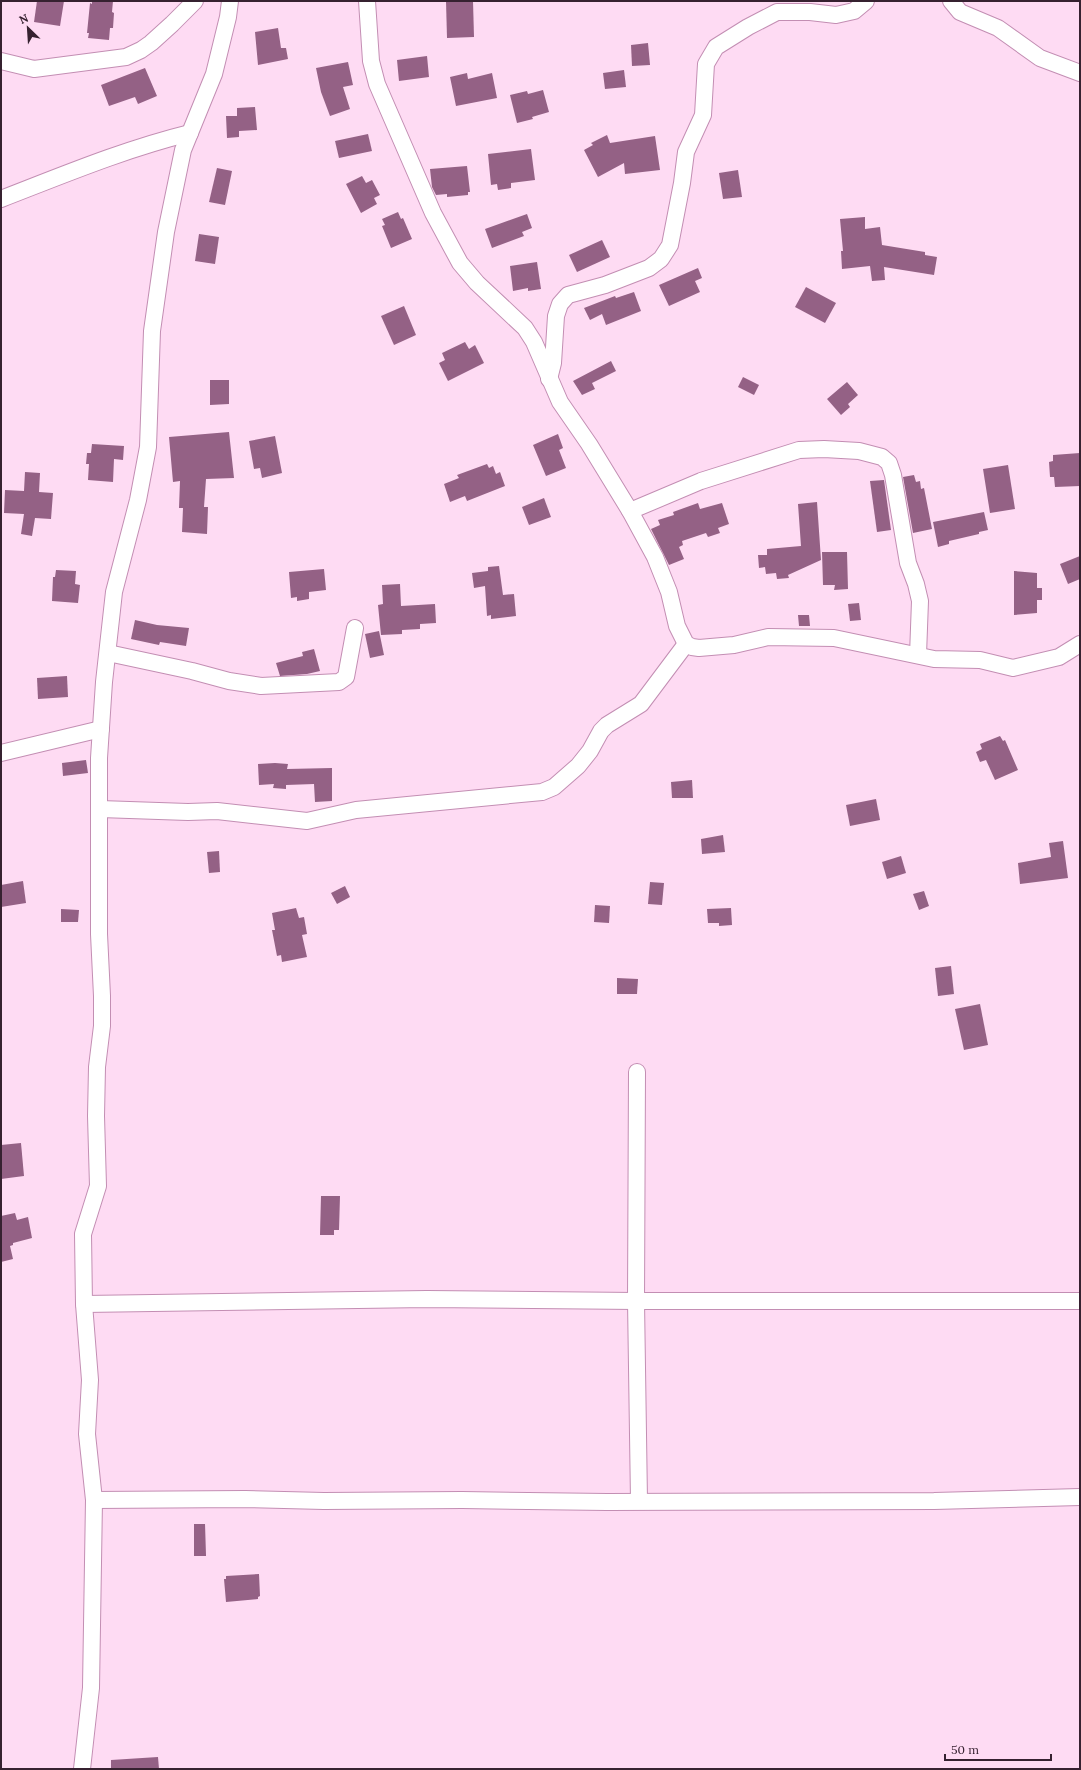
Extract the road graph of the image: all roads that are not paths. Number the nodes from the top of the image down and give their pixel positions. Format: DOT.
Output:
graph roads {
  1 [pos="195,1"];
  2 [pos="230,1"];
  3 [pos="367,1"];
  4 [pos="866,1"];
  5 [pos="951,1"];
  6 [pos="1,61"];
  7 [pos="1080,73"];
  8 [pos="190,133"];
  9 [pos="1,199"];
  10 [pos="549,380"];
  11 [pos="630,511"];
  12 [pos="355,628"];
  13 [pos="686,644"];
  14 [pos="1080,644"];
  15 [pos="108,653"];
  16 [pos="918,656"];
  17 [pos="101,729"];
  18 [pos="1,753"];
  19 [pos="100,809"];
  20 [pos="637,1072"];
  21 [pos="636,1301"];
  22 [pos="1080,1301"];
  23 [pos="84,1304"];
  24 [pos="1080,1498"];
  25 [pos="94,1500"];
  26 [pos="639,1501"];
  27 [pos="82,1769"];
  1 -- 6 [label="street"];
  2 -- 8 [label="street"];
  3 -- 10 [label="street"];
  4 -- 10 [label="street"];
  5 -- 7 [label="street"];
  8 -- 9 [label="street"];
  8 -- 15 [label="street"];
  10 -- 11 [label="street"];
  11 -- 13 [label="street"];
  11 -- 16 [label="street"];
  12 -- 15 [label="street"];
  13 -- 16 [label="street"];
  13 -- 19 [label="street"];
  14 -- 16 [label="street"];
  15 -- 17 [label="street"];
  17 -- 18 [label="street"];
  17 -- 19 [label="street"];
  19 -- 23 [label="street"];
  20 -- 21 [label="street"];
  21 -- 22 [label="street"];
  21 -- 23 [label="street"];
  21 -- 26 [label="street"];
  23 -- 25 [label="street"];
  24 -- 26 [label="street"];
  25 -- 26 [label="street"];
  25 -- 27 [label="street"];
}
